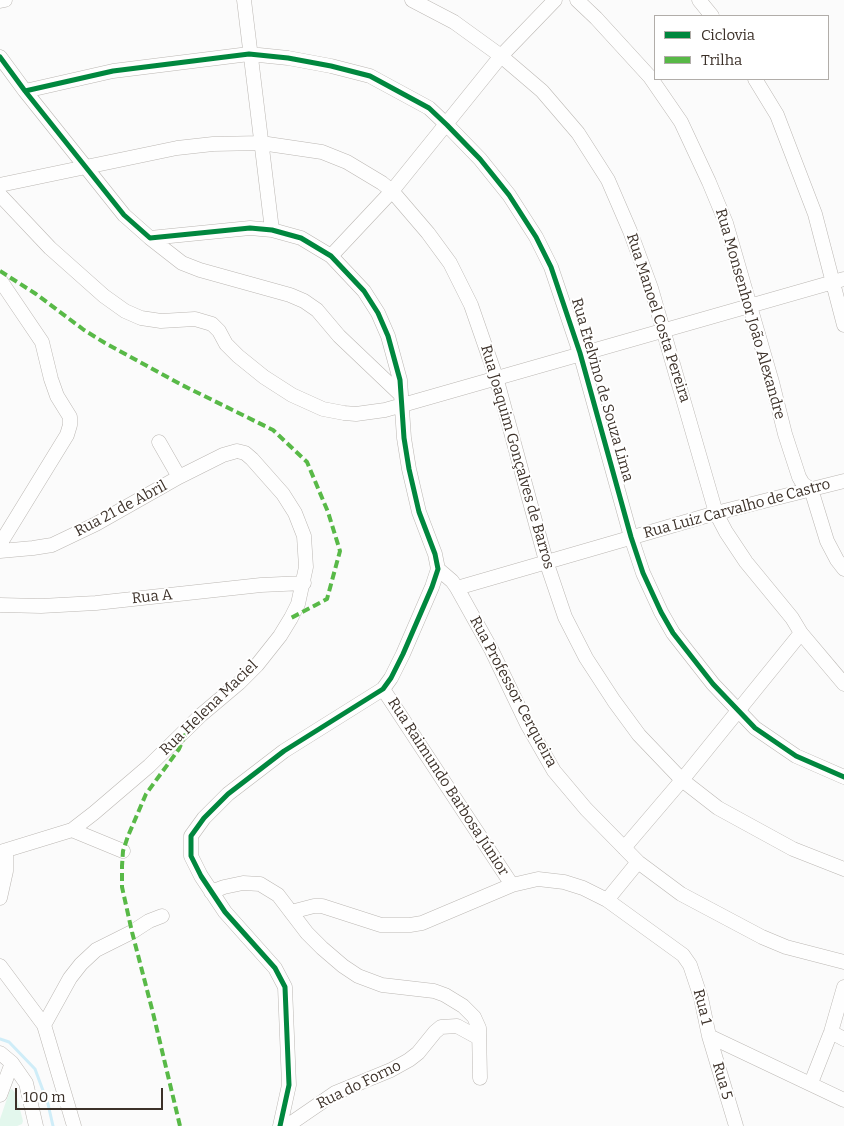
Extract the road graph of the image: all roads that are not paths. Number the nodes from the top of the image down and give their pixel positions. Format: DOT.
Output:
graph roads {
  1 [pos="0,0"];
  2 [pos="5,0"];
  3 [pos="244,0"];
  4 [pos="412,0"];
  5 [pos="555,0"];
  6 [pos="577,0"];
  7 [pos="699,0"];
  8 [pos="711,15"];
  9 [pos="249,54"];
  10 [pos="0,56"];
  11 [pos="501,56"];
  12 [pos="756,80"];
  13 [pos="25,91"];
  14 [pos="447,125"];
  15 [pos="261,143"];
  16 [pos="85,167"];
  17 [pos="0,185"];
  18 [pos="392,191"];
  19 [pos="0,194"];
  20 [pos="272,230"];
  21 [pos="150,238"];
  22 [pos="331,256"];
  23 [pos="0,280"];
  24 [pos="838,281"];
  25 [pos="749,306"];
  26 [pos="844,325"];
  27 [pos="664,330"];
  28 [pos="580,353"];
  29 [pos="496,377"];
  30 [pos="401,400"];
  31 [pos="159,442"];
  32 [pos="236,451"];
  33 [pos="179,478"];
  34 [pos="844,481"];
  35 [pos="810,489"];
  36 [pos="716,513"];
  37 [pos="631,537"];
  38 [pos="0,544"];
  39 [pos="0,551"];
  40 [pos="546,561"];
  41 [pos="438,569"];
  42 [pos="844,569"];
  43 [pos="304,583"];
  44 [pos="457,588"];
  45 [pos="0,605"];
  46 [pos="801,633"];
  47 [pos="844,684"];
  48 [pos="383,689"];
  49 [pos="738,711"];
  50 [pos="844,777"];
  51 [pos="682,780"];
  52 [pos="72,830"];
  53 [pos="624,848"];
  54 [pos="123,851"];
  55 [pos="3,852"];
  56 [pos="638,862"];
  57 [pos="844,869"];
  58 [pos="512,885"];
  59 [pos="212,892"];
  60 [pos="0,898"];
  61 [pos="607,900"];
  62 [pos="291,912"];
  63 [pos="162,916"];
  64 [pos="844,962"];
  65 [pos="0,966"];
  66 [pos="844,987"];
  67 [pos="44,1024"];
  68 [pos="831,1032"];
  69 [pos="709,1036"];
  70 [pos="479,1038"];
  71 [pos="844,1039"];
  72 [pos="0,1053"];
  73 [pos="12,1063"];
  74 [pos="480,1078"];
  75 [pos="811,1083"];
  76 [pos="0,1095"];
  77 [pos="844,1100"];
  78 [pos="36,1126"];
  79 [pos="74,1126"];
  80 [pos="280,1126"];
  81 [pos="287,1126"];
  82 [pos="736,1126"];
  1 -- 2 [label="street"];
  3 -- 9 [label="street"];
  4 -- 11 [label="street, Rua Manoel Costa Pereira"];
  5 -- 11 [label="street"];
  6 -- 25 [label="street, Rua Monsenhor João Alexandre"];
  7 -- 8 [label="street"];
  9 -- 13 [label="street, Rua Etelvino de Souza Lima"];
  9 -- 14 [label="street, Rua Etelvino de Souza Lima"];
  9 -- 15 [label="street"];
  10 -- 13 [label="street"];
  11 -- 14 [label="street"];
  11 -- 27 [label="street, Rua Manoel Costa Pereira"];
  12 -- 24 [label="street"];
  13 -- 16 [label="street"];
  14 -- 18 [label="street"];
  14 -- 28 [label="street, Rua Etelvino de Souza Lima"];
  15 -- 16 [label="street, Rua Joaquim Gonçalves de Barros"];
  15 -- 18 [label="street, Rua Joaquim Gonçalves de Barros"];
  15 -- 20 [label="street"];
  16 -- 17 [label="street, Rua Joaquim Gonçalves de Barros"];
  16 -- 21 [label="street"];
  18 -- 22 [label="street"];
  18 -- 29 [label="street, Rua Joaquim Gonçalves de Barros"];
  19 -- 30 [label="street"];
  20 -- 21 [label="street"];
  20 -- 22 [label="street"];
  21 -- 30 [label="street"];
  22 -- 30 [label="street"];
  23 -- 38 [label="street"];
  24 -- 25 [label="street"];
  24 -- 26 [label="street"];
  25 -- 27 [label="street"];
  25 -- 35 [label="street, Rua Monsenhor João Alexandre"];
  27 -- 28 [label="street"];
  27 -- 36 [label="street, Rua Manoel Costa Pereira"];
  28 -- 29 [label="street"];
  28 -- 37 [label="street, Rua Etelvino de Souza Lima"];
  29 -- 30 [label="street"];
  29 -- 40 [label="street, Rua Joaquim Gonçalves de Barros"];
  30 -- 41 [label="street"];
  31 -- 33 [label="street"];
  32 -- 33 [label="street, Rua 21 de Abril"];
  32 -- 43 [label="street, Rua Helena Maciel"];
  33 -- 39 [label="street, Rua 21 de Abril"];
  34 -- 35 [label="street, Rua Luiz Carvalho de Castro"];
  35 -- 36 [label="street, Rua Luiz Carvalho de Castro"];
  35 -- 42 [label="street, Rua Monsenhor João Alexandre"];
  36 -- 37 [label="street, Rua Luiz Carvalho de Castro"];
  36 -- 46 [label="street, Rua Manoel Costa Pereira"];
  37 -- 40 [label="street, Rua Luiz Carvalho de Castro"];
  37 -- 49 [label="street, Rua Etelvino de Souza Lima"];
  40 -- 44 [label="street, Rua Luiz Carvalho de Castro"];
  40 -- 51 [label="street, Rua Joaquim Gonçalves de Barros"];
  41 -- 44 [label="street, Rua Professor Cerqueira"];
  41 -- 48 [label="street"];
  43 -- 45 [label="street, Rua A"];
  43 -- 52 [label="street, Rua Helena Maciel"];
  44 -- 53 [label="street, Rua Professor Cerqueira"];
  46 -- 47 [label="street, Rua Manoel Costa Pereira"];
  46 -- 49 [label="street"];
  48 -- 58 [label="street, Rua Raimundo Barbosa Júnior"];
  48 -- 59 [label="street"];
  49 -- 50 [label="street, Rua Etelvino de Souza Lima"];
  49 -- 51 [label="street"];
  51 -- 53 [label="street"];
  51 -- 57 [label="street, Rua Joaquim Gonçalves de Barros"];
  52 -- 54 [label="street"];
  52 -- 55 [label="street, Rua Helena Maciel"];
  53 -- 56 [label="street, Rua Professor Cerqueira"];
  55 -- 60 [label="street"];
  56 -- 61 [label="street"];
  56 -- 64 [label="street, Rua Professor Cerqueira"];
  58 -- 61 [label="street, Rua 1"];
  58 -- 62 [label="street, Rua 1"];
  59 -- 62 [label="street"];
  59 -- 80 [label="street"];
  61 -- 69 [label="street, Rua 1"];
  62 -- 70 [label="street"];
  63 -- 67 [label="street"];
  65 -- 67 [label="street"];
  66 -- 68 [label="street"];
  67 -- 79 [label="street"];
  68 -- 71 [label="street"];
  68 -- 75 [label="street"];
  69 -- 75 [label="street, Rua 1"];
  69 -- 82 [label="street, Rua 5"];
  70 -- 74 [label="street"];
  70 -- 81 [label="street, Rua do Forno"];
  72 -- 73 [label="street"];
  73 -- 76 [label="street"];
  73 -- 78 [label="street"];
  75 -- 77 [label="street, Rua 1"];
}
